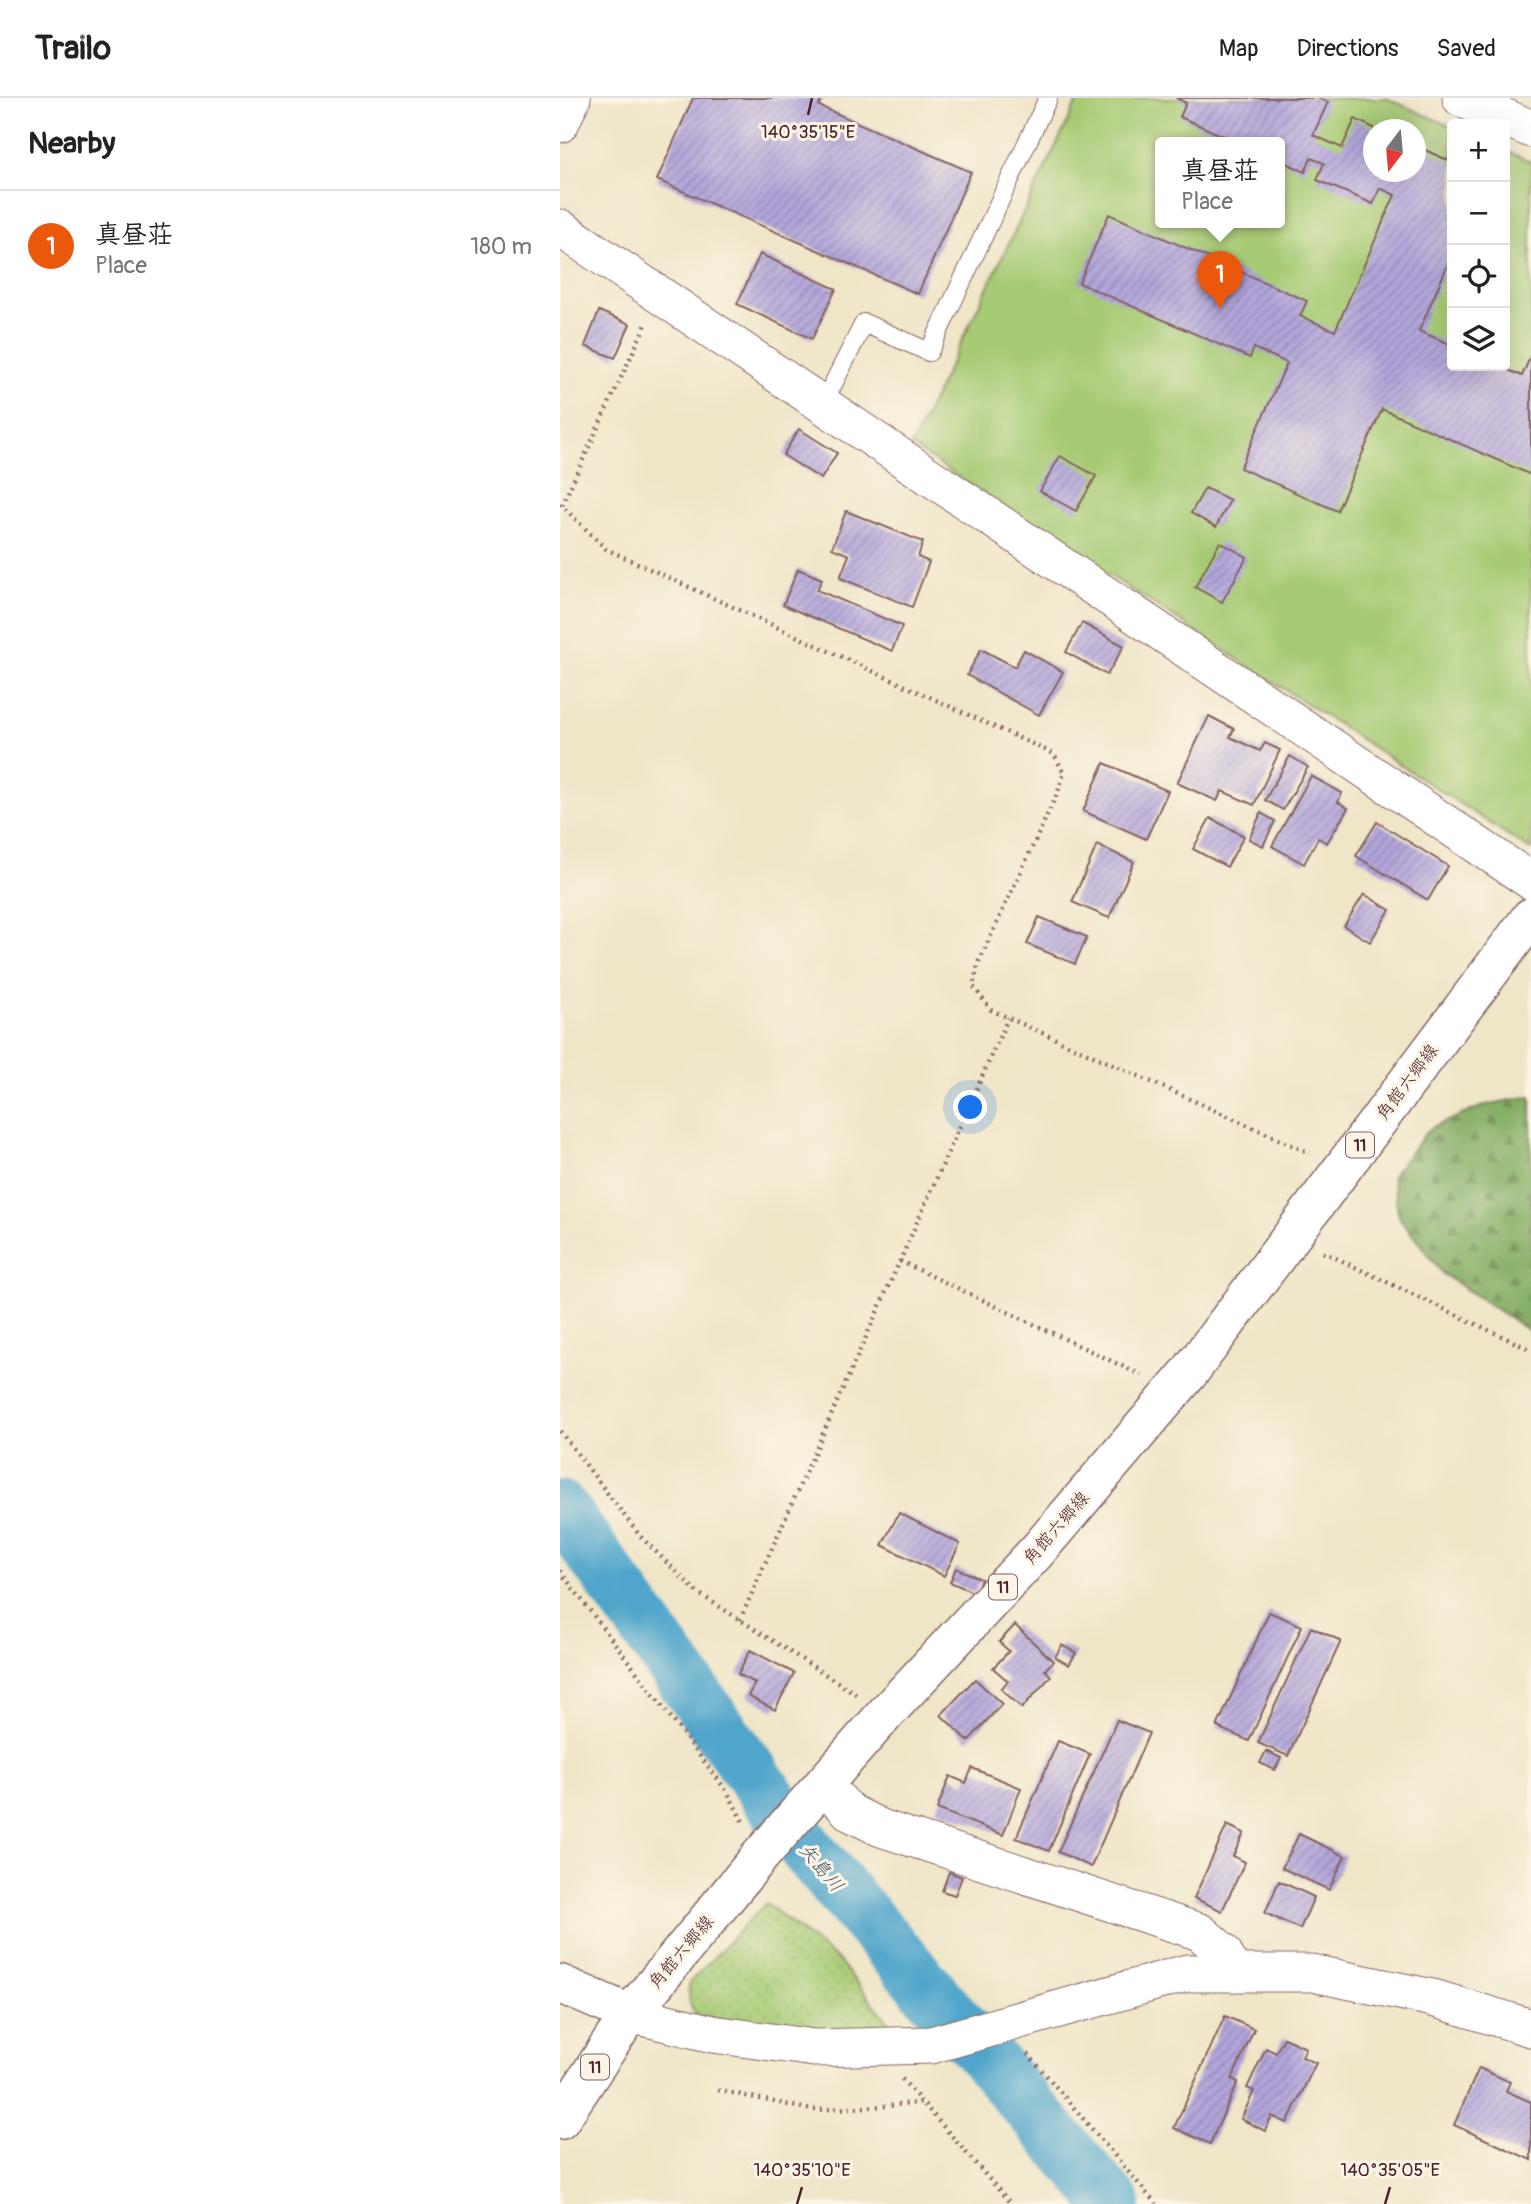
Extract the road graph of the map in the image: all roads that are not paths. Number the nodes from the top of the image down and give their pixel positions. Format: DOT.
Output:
graph roads {
  1 [pos="572,98"];
  2 [pos="1048,98"];
  3 [pos="1473,100"];
  4 [pos="560,124"];
  5 [pos="1531,129"];
  6 [pos="560,228"];
  7 [pos="823,404"];
  8 [pos="1531,881"];
  9 [pos="1531,916"];
  10 [pos="818,1792"];
  11 [pos="1233,1973"];
  12 [pos="560,1984"];
  13 [pos="630,2014"];
  14 [pos="1531,2028"];
  15 [pos="560,2120"];
  1 -- 4 [label="street"];
  2 -- 7 [label="lane"];
  3 -- 5 [label="street"];
  6 -- 7 [label="street"];
  7 -- 8 [label="street"];
  9 -- 10 [label="main road, 角館六郷線 / 11"];
  10 -- 11 [label="street"];
  10 -- 13 [label="main road, 角館六郷線 / 11"];
  11 -- 13 [label="street"];
  11 -- 14 [label="street"];
  12 -- 13 [label="main road"];
  13 -- 15 [label="main road, 角館六郷線 / 11"];
}
